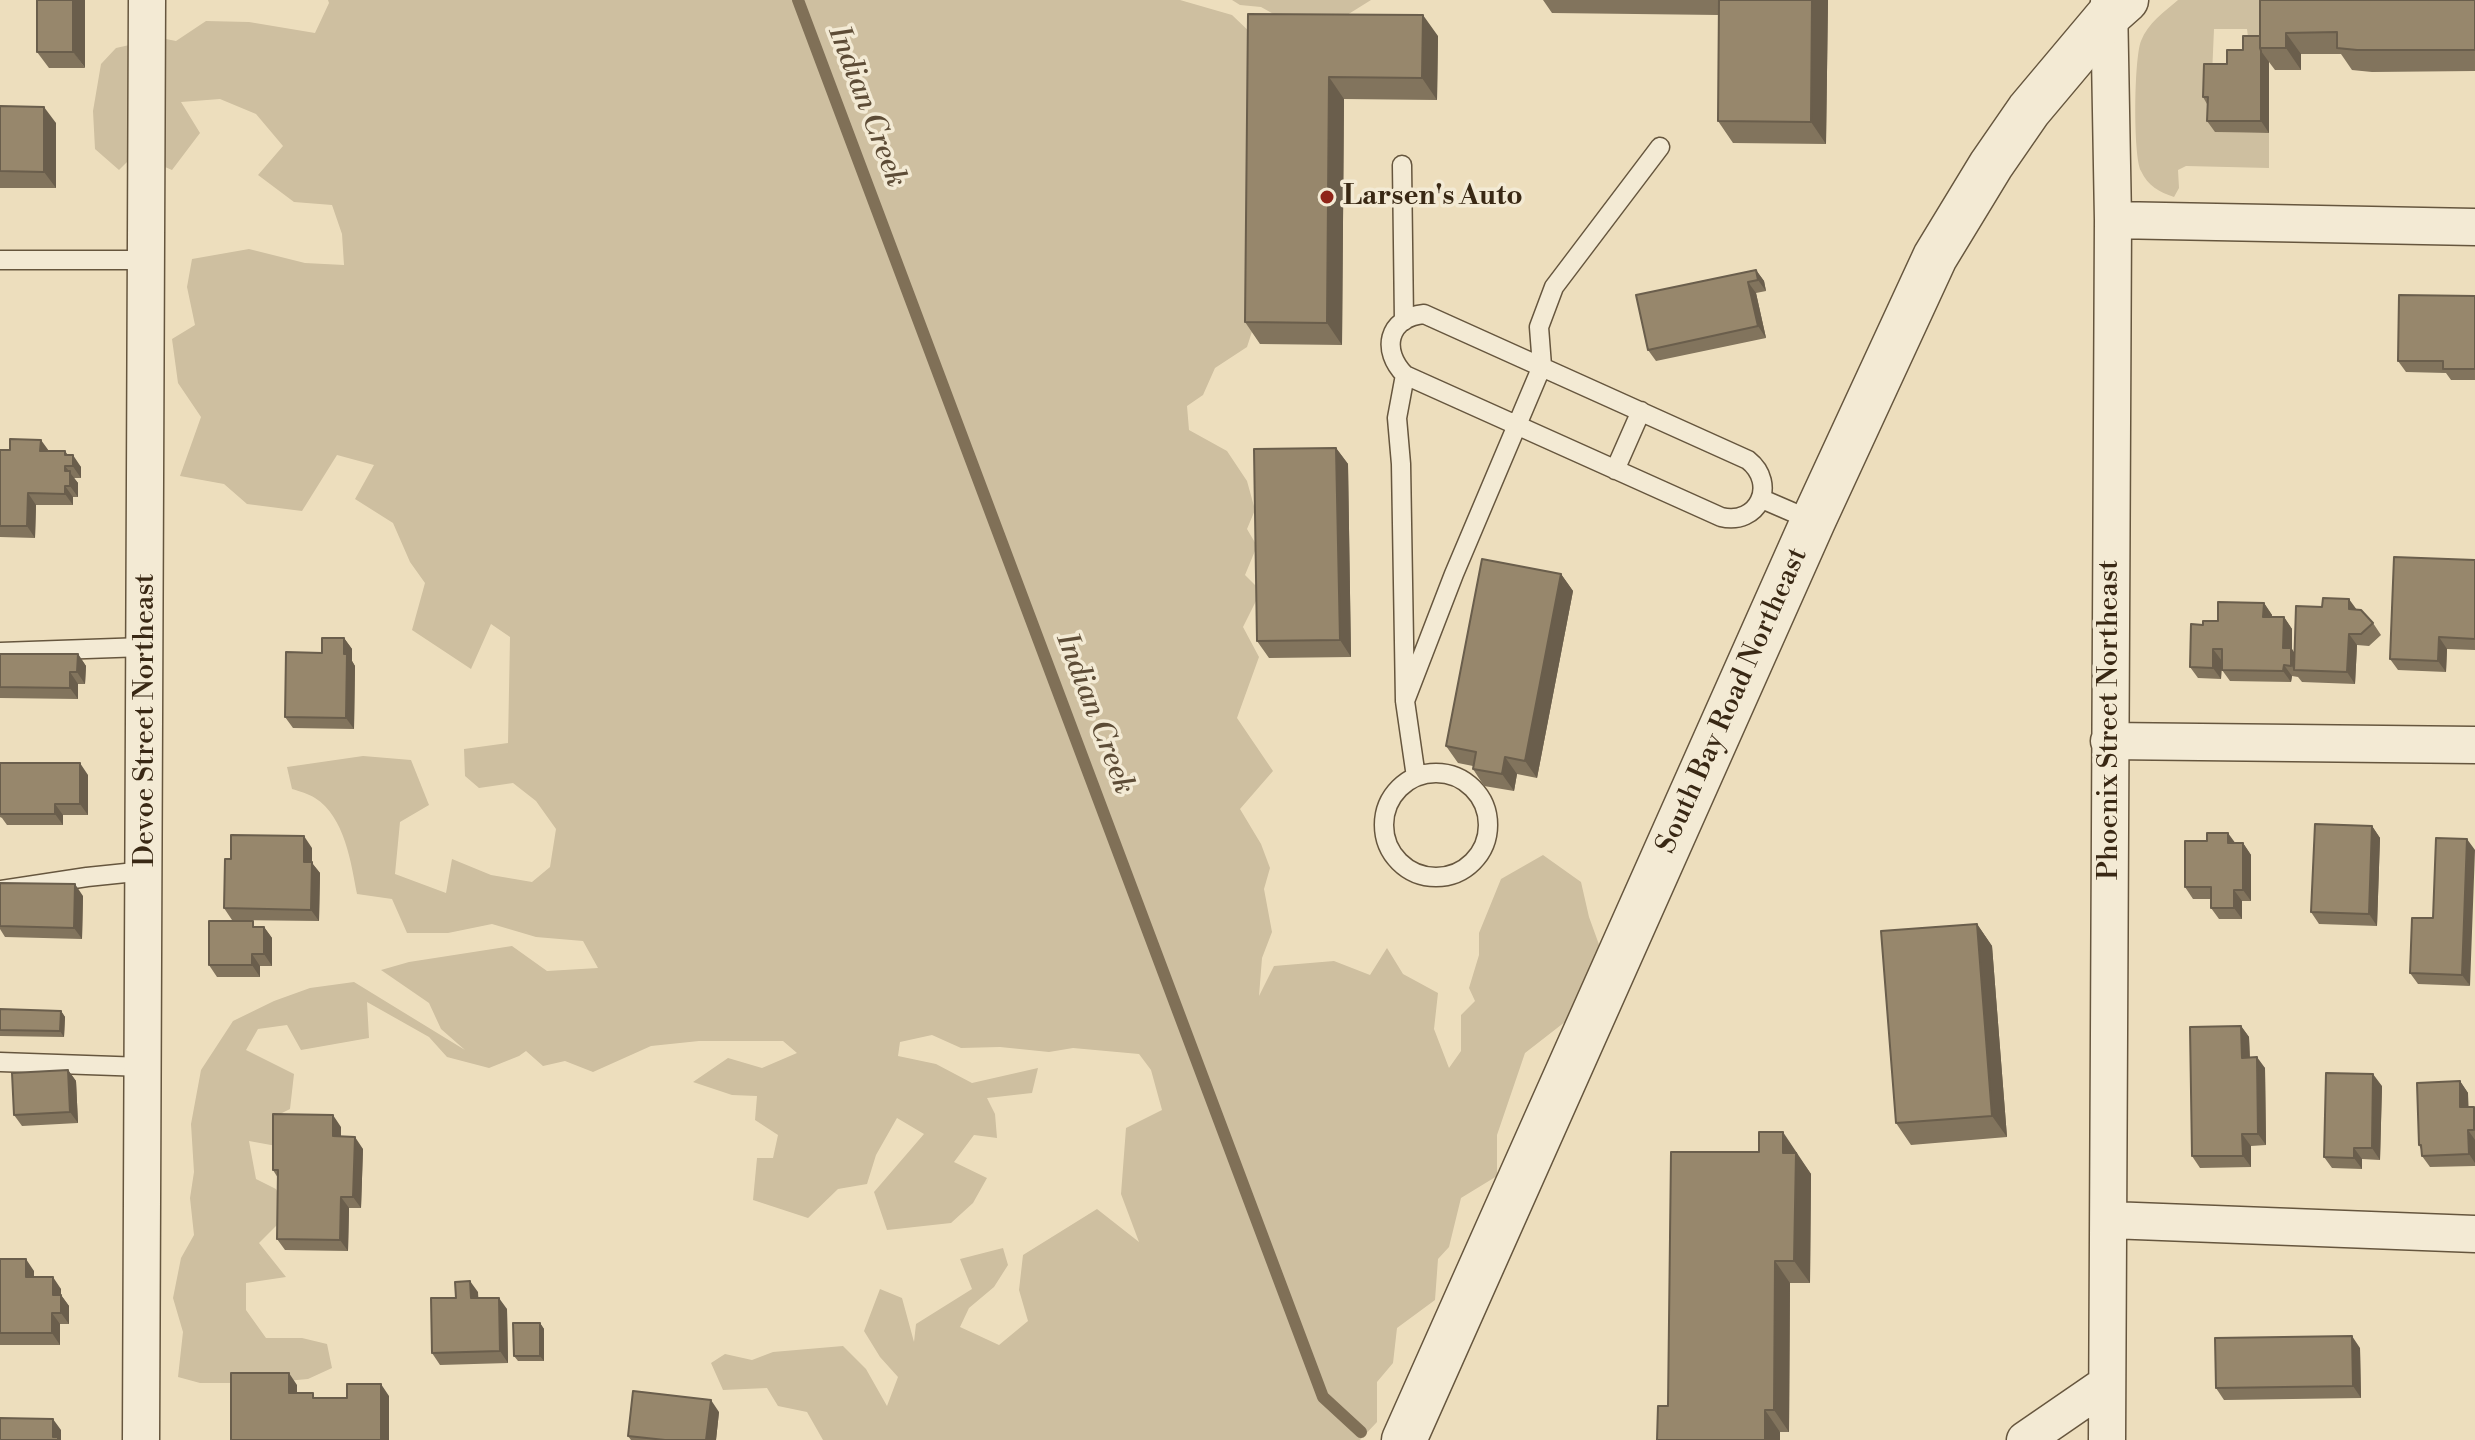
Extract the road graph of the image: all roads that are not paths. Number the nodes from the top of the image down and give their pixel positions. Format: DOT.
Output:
graph roads {
  1 [pos="147,0"];
  2 [pos="2114,5"];
  3 [pos="1660,147"];
  4 [pos="1402,165"];
  5 [pos="2113,220"];
  6 [pos="2475,227"];
  7 [pos="0,260"];
  8 [pos="148,260"];
  9 [pos="1404,321"];
  10 [pos="1542,366"];
  11 [pos="1405,375"];
  12 [pos="1641,411"];
  13 [pos="1516,425"];
  14 [pos="1615,470"];
  15 [pos="1762,499"];
  16 [pos="1813,521"];
  17 [pos="144,647"];
  18 [pos="0,652"];
  19 [pos="1405,701"];
  20 [pos="2109,741"];
  21 [pos="2475,745"];
  22 [pos="1416,777"];
  23 [pos="145,871"];
  24 [pos="0,890"];
  25 [pos="0,1062"];
  26 [pos="144,1067"];
  27 [pos="2110,1220"];
  28 [pos="2475,1234"];
  29 [pos="2105,1385"];
  30 [pos="141,1440"];
  31 [pos="1404,1440"];
  32 [pos="2025,1440"];
  33 [pos="2107,1440"];
  1 -- 8 [label="street, Devoe Street Northeast"];
  2 -- 5 [label="street, Phoenix Street Northeast"];
  2 -- 16 [label="street, South Bay Road Northeast"];
  3 -- 10 [label="lane"];
  4 -- 9 [label="lane"];
  5 -- 6 [label="street"];
  5 -- 20 [label="street, Phoenix Street Northeast"];
  7 -- 8 [label="lane"];
  8 -- 17 [label="street, Devoe Street Northeast"];
  9 -- 10 [label="lane"];
  9 -- 11 [label="lane"];
  10 -- 12 [label="lane"];
  10 -- 13 [label="lane"];
  11 -- 13 [label="lane"];
  11 -- 19 [label="lane"];
  12 -- 14 [label="lane"];
  12 -- 15 [label="lane"];
  13 -- 14 [label="lane"];
  13 -- 19 [label="lane"];
  14 -- 15 [label="lane"];
  15 -- 16 [label="lane"];
  16 -- 31 [label="street, South Bay Road Northeast"];
  17 -- 18 [label="lane"];
  17 -- 23 [label="street, Devoe Street Northeast"];
  19 -- 22 [label="lane"];
  20 -- 21 [label="street"];
  20 -- 27 [label="street, Phoenix Street Northeast"];
  22 -- 22 [label="lane"];
  23 -- 24 [label="lane"];
  23 -- 26 [label="street, Devoe Street Northeast"];
  25 -- 26 [label="lane"];
  26 -- 30 [label="street, Devoe Street Northeast"];
  27 -- 28 [label="street"];
  27 -- 29 [label="street, Phoenix Street Northeast"];
  29 -- 32 [label="street"];
  29 -- 33 [label="street, Phoenix Street Northeast"];
}
